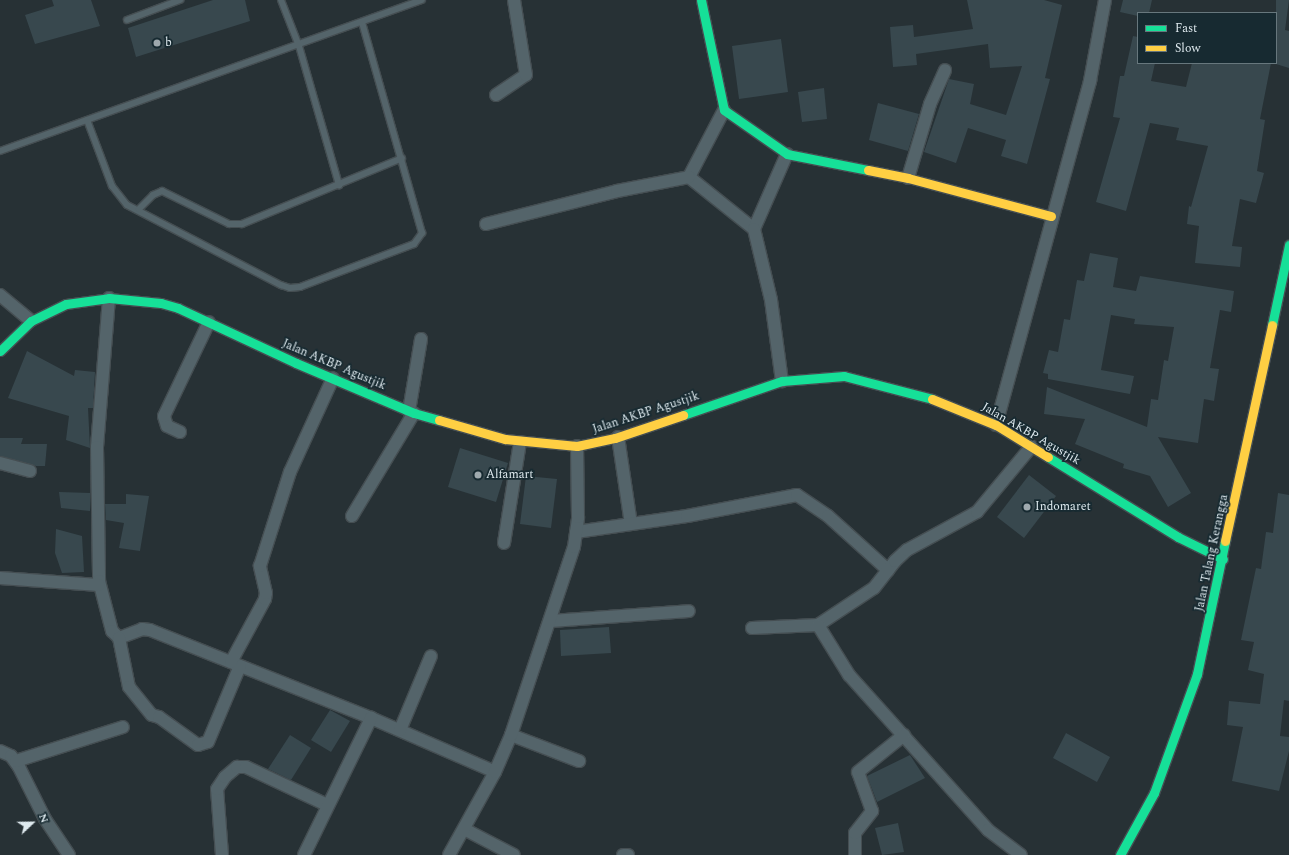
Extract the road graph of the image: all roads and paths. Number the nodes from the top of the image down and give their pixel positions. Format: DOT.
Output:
graph roads {
  1 [pos="180,0"];
  2 [pos="281,0"];
  3 [pos="422,0"];
  4 [pos="514,0"];
  5 [pos="701,0"];
  6 [pos="1105,0"];
  7 [pos="127,20"];
  8 [pos="362,22"];
  9 [pos="299,46"];
  10 [pos="946,70"];
  11 [pos="496,95"];
  12 [pos="724,110"];
  13 [pos="87,120"];
  14 [pos="0,151"];
  15 [pos="787,154"];
  16 [pos="402,158"];
  17 [pos="689,177"];
  18 [pos="908,178"];
  19 [pos="339,185"];
  20 [pos="139,209"];
  21 [pos="1051,216"];
  22 [pos="486,224"];
  23 [pos="754,228"];
  24 [pos="1289,245"];
  25 [pos="0,295"];
  26 [pos="1285,295"];
  27 [pos="108,298"];
  28 [pos="31,321"];
  29 [pos="209,322"];
  30 [pos="421,339"];
  31 [pos="0,351"];
  32 [pos="332,378"];
  33 [pos="782,381"];
  34 [pos="412,412"];
  35 [pos="996,425"];
  36 [pos="180,432"];
  37 [pos="618,437"];
  38 [pos="520,442"];
  39 [pos="577,446"];
  40 [pos="1031,447"];
  41 [pos="0,463"];
  42 [pos="30,471"];
  43 [pos="352,516"];
  44 [pos="631,524"];
  45 [pos="576,532"];
  46 [pos="504,543"];
  47 [pos="1223,559"];
  48 [pos="888,570"];
  49 [pos="0,578"];
  50 [pos="100,585"];
  51 [pos="689,611"];
  52 [pos="551,621"];
  53 [pos="818,625"];
  54 [pos="752,628"];
  55 [pos="119,638"];
  56 [pos="431,656"];
  57 [pos="236,664"];
  58 [pos="371,718"];
  59 [pos="124,727"];
  60 [pos="400,730"];
  61 [pos="511,735"];
  62 [pos="904,735"];
  63 [pos="0,750"];
  64 [pos="16,761"];
  65 [pos="579,761"];
  66 [pos="495,772"];
  67 [pos="327,805"];
  68 [pos="464,829"];
  69 [pos="69,855"];
  70 [pos="222,855"];
  71 [pos="304,855"];
  72 [pos="449,855"];
  73 [pos="514,855"];
  74 [pos="623,855"];
  75 [pos="628,855"];
  76 [pos="855,855"];
  77 [pos="1021,855"];
  78 [pos="1120,855"];
  1 -- 7 [label="lane"];
  2 -- 9 [label="lane"];
  3 -- 8 [label="lane"];
  4 -- 11 [label="street"];
  5 -- 12 [label="street"];
  6 -- 21 [label="street"];
  8 -- 9 [label="lane"];
  8 -- 16 [label="lane"];
  9 -- 13 [label="lane"];
  9 -- 19 [label="lane"];
  10 -- 18 [label="street"];
  12 -- 15 [label="street"];
  12 -- 17 [label="street"];
  13 -- 14 [label="lane"];
  13 -- 20 [label="lane"];
  15 -- 18 [label="street"];
  15 -- 23 [label="street"];
  16 -- 19 [label="lane"];
  16 -- 20 [label="lane"];
  17 -- 22 [label="street"];
  17 -- 23 [label="street"];
  18 -- 21 [label="street"];
  19 -- 20 [label="lane"];
  21 -- 35 [label="street"];
  23 -- 33 [label="street"];
  24 -- 26 [label="street, Jalan Talang Kerangga"];
  25 -- 28 [label="street"];
  26 -- 47 [label="street, Jalan Talang Kerangga"];
  27 -- 28 [label="street, Jalan AKBP Agustjik"];
  27 -- 29 [label="street, Jalan AKBP Agustjik"];
  27 -- 50 [label="street"];
  28 -- 31 [label="street, Jalan AKBP Agustjik"];
  29 -- 32 [label="street, Jalan AKBP Agustjik"];
  29 -- 36 [label="street"];
  30 -- 34 [label="street"];
  32 -- 34 [label="street, Jalan AKBP Agustjik"];
  32 -- 57 [label="street"];
  33 -- 35 [label="street, Jalan AKBP Agustjik"];
  33 -- 37 [label="street, Jalan AKBP Agustjik"];
  34 -- 38 [label="street, Jalan AKBP Agustjik"];
  34 -- 43 [label="street"];
  35 -- 40 [label="street, Jalan AKBP Agustjik"];
  37 -- 39 [label="street, Jalan AKBP Agustjik"];
  37 -- 44 [label="street"];
  38 -- 39 [label="street, Jalan AKBP Agustjik"];
  38 -- 46 [label="street"];
  39 -- 45 [label="street"];
  40 -- 47 [label="street, Jalan AKBP Agustjik"];
  40 -- 48 [label="street"];
  41 -- 42 [label="street"];
  44 -- 45 [label="street"];
  44 -- 48 [label="street"];
  45 -- 52 [label="street"];
  47 -- 78 [label="street, Jalan Talang Kerangga"];
  48 -- 53 [label="street"];
  49 -- 50 [label="street"];
  50 -- 55 [label="street"];
  51 -- 52 [label="street"];
  52 -- 61 [label="street"];
  53 -- 54 [label="street"];
  53 -- 62 [label="street"];
  55 -- 57 [label="street"];
  55 -- 57 [label="street"];
  56 -- 60 [label="street"];
  57 -- 58 [label="street"];
  58 -- 60 [label="street"];
  58 -- 67 [label="street"];
  59 -- 64 [label="street"];
  60 -- 66 [label="street"];
  61 -- 65 [label="street"];
  61 -- 66 [label="street"];
  62 -- 76 [label="street"];
  62 -- 77 [label="street"];
  63 -- 64 [label="street"];
  64 -- 69 [label="street"];
  66 -- 68 [label="street"];
  67 -- 70 [label="street"];
  67 -- 71 [label="street"];
  68 -- 72 [label="street"];
  68 -- 73 [label="street"];
  74 -- 75 [label="street"];
}
